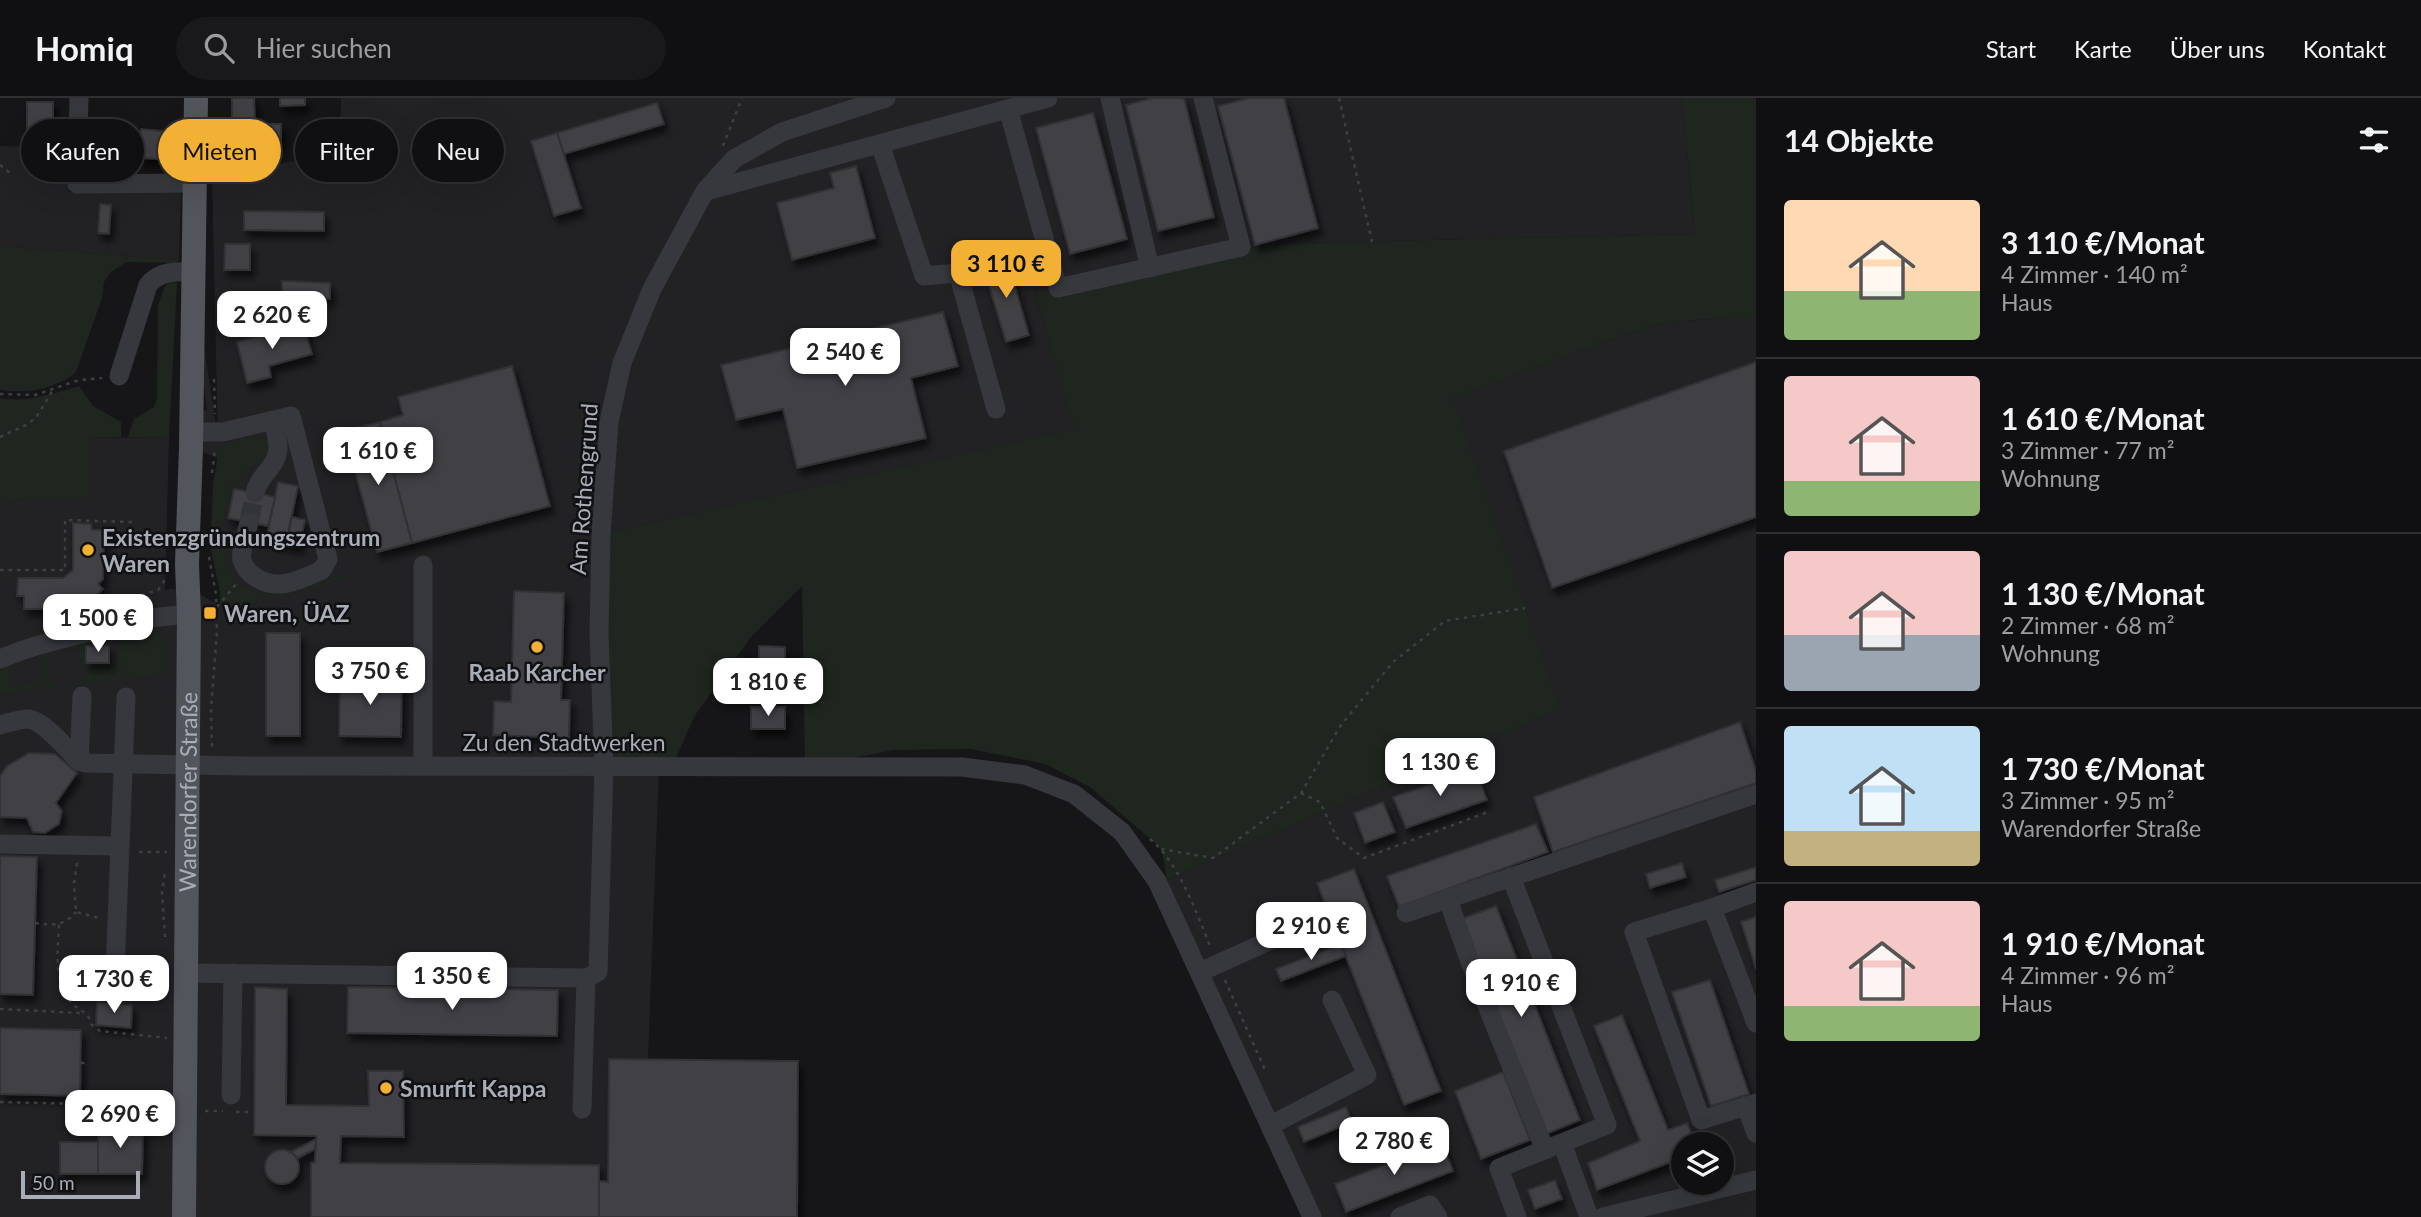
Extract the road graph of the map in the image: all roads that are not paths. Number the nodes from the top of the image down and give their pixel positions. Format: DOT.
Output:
graph roads {
  1 [pos="79,98"];
  2 [pos="196,98"];
  3 [pos="887,98"];
  4 [pos="1048,98"];
  5 [pos="1110,98"];
  6 [pos="1203,98"];
  7 [pos="1008,109"];
  8 [pos="880,144"];
  9 [pos="195,183"];
  10 [pos="705,191"];
  11 [pos="1150,268"];
  12 [pos="193,278"];
  13 [pos="119,376"];
  14 [pos="996,409"];
  15 [pos="273,420"];
  16 [pos="191,432"];
  17 [pos="255,493"];
  18 [pos="249,522"];
  19 [pos="423,565"];
  20 [pos="189,615"];
  21 [pos="0,659"];
  22 [pos="82,696"];
  23 [pos="127,697"];
  24 [pos="0,725"];
  25 [pos="79,761"];
  26 [pos="124,765"];
  27 [pos="187,765"];
  28 [pos="423,766"];
  29 [pos="604,767"];
  30 [pos="1756,794"];
  31 [pos="0,844"];
  32 [pos="120,849"];
  33 [pos="1511,877"];
  34 [pos="1756,892"];
  35 [pos="1448,899"];
  36 [pos="1712,908"];
  37 [pos="1406,913"];
  38 [pos="1313,921"];
  39 [pos="1200,972"];
  40 [pos="186,973"];
  41 [pos="233,974"];
  42 [pos="586,978"];
  43 [pos="114,996"];
  44 [pos="1332,1000"];
  45 [pos="1756,1023"];
  46 [pos="231,1096"];
  47 [pos="1751,1105"];
  48 [pos="582,1109"];
  49 [pos="1271,1125"];
  50 [pos="1756,1133"];
  51 [pos="1554,1146"];
  52 [pos="1756,1180"];
  53 [pos="184,1217"];
  54 [pos="1312,1217"];
  55 [pos="1400,1217"];
  56 [pos="1438,1217"];
  57 [pos="1517,1217"];
  58 [pos="1589,1217"];
  59 [pos="1603,1217"];
  1 -- 9 [label="street"];
  2 -- 9 [label="main road, Warendorfer Straße"];
  3 -- 10 [label="street, Am Rothengrund"];
  4 -- 7 [label="street"];
  5 -- 11 [label="street"];
  6 -- 11 [label="street"];
  7 -- 8 [label="street"];
  7 -- 11 [label="street"];
  8 -- 10 [label="street"];
  8 -- 14 [label="street"];
  9 -- 12 [label="main road, Warendorfer Straße"];
  10 -- 29 [label="street, Am Rothengrund"];
  12 -- 13 [label="street"];
  12 -- 16 [label="main road, Warendorfer Straße"];
  15 -- 16 [label="street"];
  15 -- 17 [label="street"];
  15 -- 18 [label="street"];
  16 -- 20 [label="main road, Warendorfer Straße"];
  19 -- 28 [label="street"];
  20 -- 21 [label="street"];
  20 -- 27 [label="main road, Warendorfer Straße"];
  22 -- 25 [label="street"];
  23 -- 26 [label="street"];
  24 -- 25 [label="street"];
  25 -- 26 [label="street, Zu den Stadtwerken"];
  26 -- 27 [label="street, Zu den Stadtwerken"];
  26 -- 32 [label="street"];
  27 -- 28 [label="street, Zu den Stadtwerken"];
  27 -- 40 [label="main road, Warendorfer Straße"];
  28 -- 29 [label="street, Zu den Stadtwerken"];
  29 -- 39 [label="street, Zu den Stadtwerken"];
  29 -- 42 [label="street, Am Rothengrund"];
  30 -- 33 [label="street"];
  31 -- 32 [label="street"];
  32 -- 43 [label="street"];
  33 -- 35 [label="street"];
  33 -- 51 [label="street"];
  34 -- 36 [label="street"];
  35 -- 37 [label="street"];
  35 -- 51 [label="street"];
  36 -- 45 [label="street"];
  36 -- 47 [label="street"];
  38 -- 39 [label="street"];
  39 -- 49 [label="street, Zu den Stadtwerken"];
  40 -- 41 [label="street"];
  40 -- 53 [label="main road, Warendorfer Straße"];
  41 -- 42 [label="street"];
  41 -- 46 [label="street"];
  42 -- 48 [label="street"];
  44 -- 49 [label="street"];
  47 -- 50 [label="street"];
  49 -- 54 [label="street, Zu den Stadtwerken"];
  51 -- 57 [label="street"];
  51 -- 58 [label="street"];
  52 -- 59 [label="street"];
  55 -- 56 [label="street"];
}
